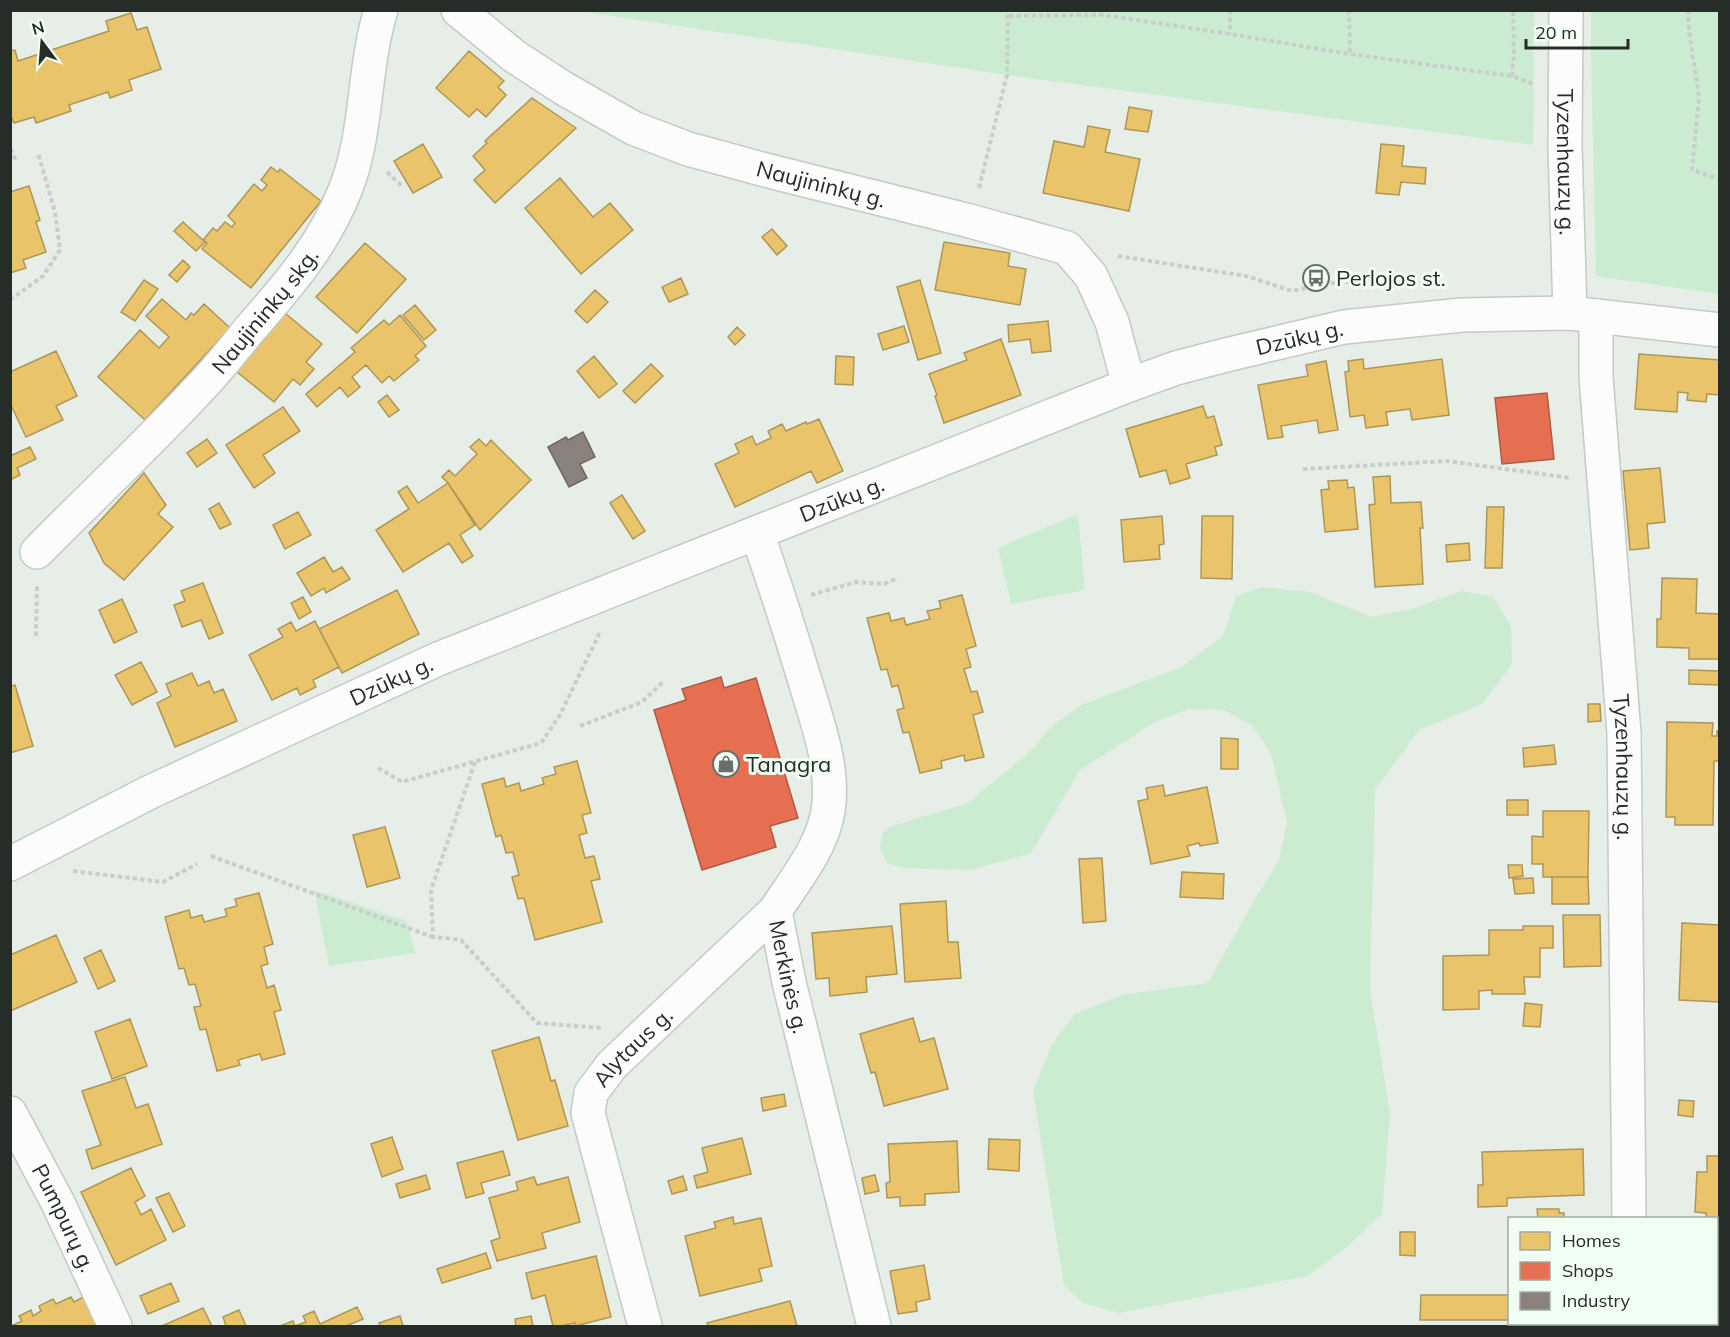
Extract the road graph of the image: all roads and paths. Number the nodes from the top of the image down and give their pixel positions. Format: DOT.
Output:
graph roads {
  1 [pos="381,10"];
  2 [pos="458,10"];
  3 [pos="1008,10"];
  4 [pos="1230,10"];
  5 [pos="1349,10"];
  6 [pos="1513,10"];
  7 [pos="1566,10"];
  8 [pos="1688,10"];
  9 [pos="1102,13"];
  10 [pos="1009,16"];
  11 [pos="1230,34"];
  12 [pos="1350,54"];
  13 [pos="1512,76"];
  14 [pos="1564,86"];
  15 [pos="10,149"];
  16 [pos="38,153"];
  17 [pos="16,160"];
  18 [pos="1719,179"];
  19 [pos="970,220"];
  20 [pos="1067,248"];
  21 [pos="1423,283"];
  22 [pos="10,300"];
  23 [pos="1583,314"];
  24 [pos="1719,330"];
  25 [pos="1129,385"];
  26 [pos="1302,469"];
  27 [pos="1605,482"];
  28 [pos="757,533"];
  29 [pos="37,552"];
  30 [pos="898,578"];
  31 [pos="603,593"];
  32 [pos="782,603"];
  33 [pos="36,636"];
  34 [pos="664,681"];
  35 [pos="580,726"];
  36 [pos="475,762"];
  37 [pos="378,768"];
  38 [pos="41,849"];
  39 [pos="212,856"];
  40 [pos="10,864"];
  41 [pos="197,864"];
  42 [pos="775,911"];
  43 [pos="433,937"];
  44 [pos="648,1032"];
  45 [pos="10,1113"];
  46 [pos="1629,1217"];
  47 [pos="115,1326"];
  48 [pos="645,1326"];
  49 [pos="874,1326"];
  1 -- 29 [label="street, Naujininkų skg."];
  2 -- 19 [label="street, Naujininkų g."];
  3 -- 10 [label="path"];
  4 -- 11 [label="path"];
  5 -- 12 [label="path"];
  6 -- 13 [label="path"];
  7 -- 14 [label="street, Tyzenhauzų g."];
  8 -- 18 [label="path"];
  9 -- 10 [label="path"];
  9 -- 11 [label="path"];
  10 -- 19 [label="path"];
  11 -- 12 [label="path"];
  12 -- 13 [label="path"];
  13 -- 14 [label="path"];
  14 -- 23 [label="street, Tyzenhauzų g."];
  15 -- 17 [label="path"];
  16 -- 22 [label="path"];
  19 -- 20 [label="street, Naujininkų g."];
  20 -- 21 [label="path"];
  20 -- 25 [label="street"];
  23 -- 24 [label="street, Dzūkų g."];
  23 -- 25 [label="street, Dzūkų g."];
  23 -- 27 [label="street, Tyzenhauzų g."];
  25 -- 28 [label="street, Dzūkų g."];
  26 -- 27 [label="path"];
  27 -- 46 [label="street, Tyzenhauzų g."];
  28 -- 31 [label="street, Dzūkų g."];
  28 -- 32 [label="street, Merkinės g."];
  29 -- 33 [label="path"];
  30 -- 32 [label="path"];
  31 -- 36 [label="path"];
  31 -- 38 [label="street, Dzūkų g."];
  32 -- 42 [label="street, Merkinės g."];
  34 -- 35 [label="path"];
  36 -- 37 [label="path"];
  36 -- 43 [label="path"];
  38 -- 40 [label="street, Dzūkų g."];
  38 -- 41 [label="path"];
  39 -- 43 [label="path"];
  42 -- 44 [label="street, Alytaus g."];
  42 -- 49 [label="street, Merkinės g."];
  43 -- 44 [label="path"];
  44 -- 48 [label="street, Alytaus g."];
  45 -- 47 [label="street, Pumpurų g."];
}
